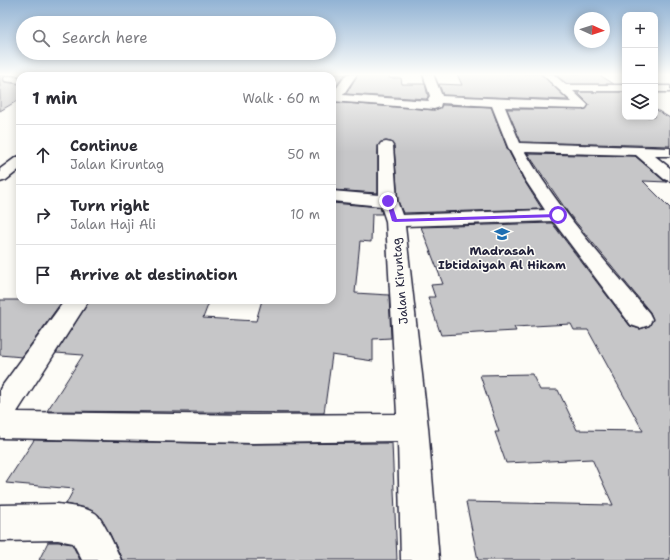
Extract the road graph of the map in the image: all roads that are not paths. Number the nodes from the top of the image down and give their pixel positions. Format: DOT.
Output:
graph roads {
  1 [pos="364,100"];
  2 [pos="434,100"];
  3 [pos="464,100"];
  4 [pos="577,100"];
  5 [pos="501,103"];
  6 [pos="386,146"];
  7 [pos="515,147"];
  8 [pos="640,151"];
  9 [pos="670,152"];
  10 [pos="11,165"];
  11 [pos="670,176"];
  12 [pos="0,177"];
  13 [pos="336,197"];
  14 [pos="391,211"];
  15 [pos="558,215"];
  16 [pos="74,304"];
  17 [pos="640,319"];
  18 [pos="0,413"];
  19 [pos="0,425"];
  20 [pos="413,427"];
  21 [pos="0,523"];
  22 [pos="102,560"];
  23 [pos="420,560"];
  1 -- 2 [label="street"];
  3 -- 5 [label="street"];
  4 -- 5 [label="street"];
  5 -- 7 [label="street"];
  6 -- 14 [label="street"];
  7 -- 8 [label="street"];
  7 -- 15 [label="street"];
  8 -- 9 [label="street"];
  8 -- 11 [label="street"];
  10 -- 12 [label="street"];
  13 -- 14 [label="street"];
  14 -- 15 [label="street, Jalan Kiruntag"];
  14 -- 20 [label="street, Jalan Kiruntag"];
  15 -- 17 [label="street"];
  16 -- 18 [label="street"];
  19 -- 20 [label="street"];
  20 -- 23 [label="street, Jalan Kiruntag"];
  21 -- 22 [label="street"];
}
